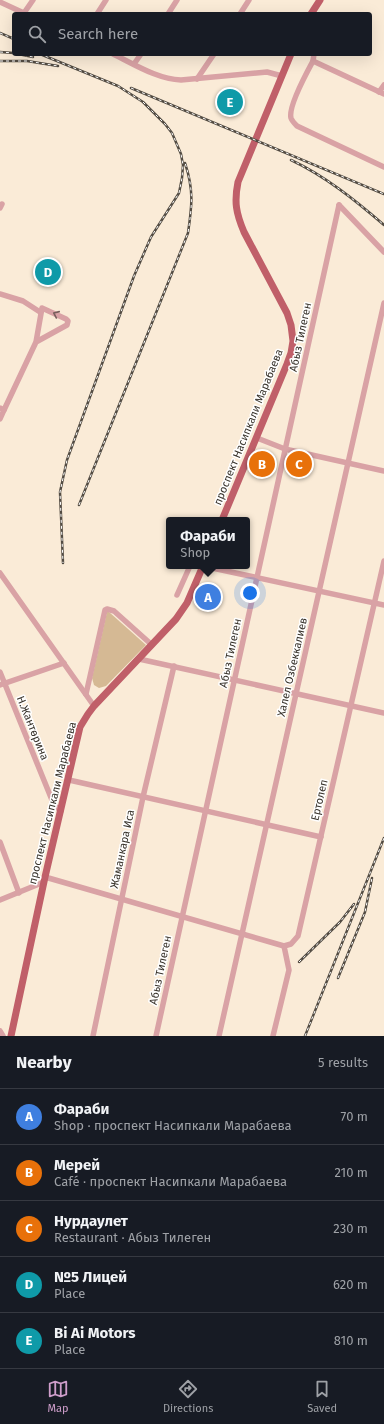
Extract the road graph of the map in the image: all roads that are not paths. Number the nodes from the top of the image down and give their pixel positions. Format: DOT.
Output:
graph roads {
  1 [pos="33,0"];
  2 [pos="106,0"];
  3 [pos="177,0"];
  4 [pos="249,0"];
  5 [pos="320,0"];
  6 [pos="0,2"];
  7 [pos="316,11"];
  8 [pos="21,12"];
  9 [pos="26,12"];
  10 [pos="98,12"];
  11 [pos="169,12"];
  12 [pos="241,12"];
  13 [pos="117,56"];
  14 [pos="140,56"];
  15 [pos="213,56"];
  16 [pos="290,56"];
  17 [pos="314,56"];
  18 [pos="313,61"];
  19 [pos="134,64"];
  20 [pos="282,76"];
  21 [pos="197,79"];
  22 [pos="384,85"];
  23 [pos="382,93"];
  24 [pos="384,167"];
  25 [pos="384,252"];
  26 [pos="0,294"];
  27 [pos="384,303"];
  28 [pos="40,312"];
  29 [pos="36,342"];
  30 [pos="2,409"];
  31 [pos="0,419"];
  32 [pos="256,438"];
  33 [pos="286,449"];
  34 [pos="348,463"];
  35 [pos="384,471"];
  36 [pos="223,517"];
  37 [pos="384,561"];
  38 [pos="189,569"];
  39 [pos="202,569"];
  40 [pos="216,569"];
  41 [pos="0,573"];
  42 [pos="257,578"];
  43 [pos="319,591"];
  44 [pos="177,595"];
  45 [pos="374,603"];
  46 [pos="384,605"];
  47 [pos="152,646"];
  48 [pos="139,659"];
  49 [pos="64,663"];
  50 [pos="174,666"];
  51 [pos="0,672"];
  52 [pos="235,680"];
  53 [pos="2,684"];
  54 [pos="86,694"];
  55 [pos="296,694"];
  56 [pos="94,706"];
  57 [pos="351,706"];
  58 [pos="384,713"];
  59 [pos="69,780"];
  60 [pos="143,797"];
  61 [pos="61,811"];
  62 [pos="206,811"];
  63 [pos="266,825"];
  64 [pos="321,838"];
  65 [pos="0,842"];
  66 [pos="44,880"];
  67 [pos="19,893"];
  68 [pos="122,899"];
  69 [pos="0,900"];
  70 [pos="182,917"];
  71 [pos="242,934"];
  72 [pos="284,946"];
  73 [pos="0,1031"];
  74 [pos="3,1036"];
  75 [pos="11,1036"];
  76 [pos="93,1036"];
  77 [pos="156,1036"];
  78 [pos="219,1036"];
  79 [pos="273,1036"];
  1 -- 9 [label="street"];
  2 -- 10 [label="street"];
  3 -- 11 [label="street"];
  4 -- 12 [label="street"];
  5 -- 7 [label="main road"];
  6 -- 8 [label="street"];
  13 -- 19 [label="street"];
  14 -- 19 [label="street"];
  15 -- 21 [label="street"];
  16 -- 20 [label="main road, проспект Насипкали Марабаева"];
  17 -- 18 [label="street"];
  18 -- 23 [label="street"];
  18 -- 24 [label="street"];
  19 -- 21 [label="street"];
  20 -- 21 [label="street"];
  20 -- 32 [label="main road, проспект Насипкали Марабаева"];
  22 -- 23 [label="street"];
  25 -- 33 [label="street, Абыз Тилеген"];
  26 -- 28 [label="street"];
  27 -- 34 [label="street, Халел Озбеккалиев"];
  28 -- 29 [label="street"];
  29 -- 28 [label="street, one-way"];
  29 -- 30 [label="street"];
  30 -- 31 [label="street"];
  32 -- 33 [label="street"];
  32 -- 36 [label="main road, проспект Насипкали Марабаева"];
  33 -- 34 [label="street"];
  33 -- 42 [label="street, Абыз Тилеген"];
  34 -- 35 [label="street"];
  34 -- 43 [label="street, Халел Озбеккалиев"];
  37 -- 45 [label="street, Ертолеп"];
  38 -- 44 [label="street"];
  39 -- 47 [label="main road, проспект Насипкали Марабаева"];
  40 -- 42 [label="street"];
  41 -- 49 [label="street"];
  42 -- 43 [label="street"];
  42 -- 52 [label="street, Абыз Тилеген"];
  43 -- 45 [label="street"];
  43 -- 55 [label="street, Халел Озбеккалиев"];
  45 -- 46 [label="street"];
  45 -- 57 [label="street, Ертолеп"];
  47 -- 48 [label="main road, проспект Насипкали Марабаева"];
  47 -- 54 [label="street"];
  48 -- 50 [label="street"];
  48 -- 56 [label="main road, проспект Насипкали Марабаева"];
  49 -- 53 [label="street"];
  49 -- 54 [label="street"];
  50 -- 52 [label="street"];
  50 -- 60 [label="street, Жаманкара Иса"];
  51 -- 53 [label="street, Н.Жантөрина"];
  52 -- 55 [label="street"];
  52 -- 62 [label="street, Абыз Тилеген"];
  53 -- 61 [label="street, Н.Жантөрина"];
  54 -- 56 [label="street"];
  55 -- 57 [label="street"];
  55 -- 63 [label="street, Халел Озбеккалиев"];
  56 -- 59 [label="main road, проспект Насипкали Марабаева"];
  57 -- 58 [label="street"];
  57 -- 64 [label="street, Ертолеп"];
  59 -- 60 [label="street"];
  59 -- 61 [label="main road, проспект Насипкали Марабаева"];
  60 -- 62 [label="street"];
  60 -- 68 [label="street, Жаманкара Иса"];
  61 -- 66 [label="main road, проспект Насипкали Марабаева"];
  62 -- 63 [label="street"];
  62 -- 70 [label="street, Абыз Тилеген"];
  63 -- 64 [label="street"];
  63 -- 71 [label="street, Халел Озбеккалиев"];
  64 -- 72 [label="street, Ертолеп"];
  65 -- 67 [label="street"];
  66 -- 67 [label="street"];
  66 -- 68 [label="street"];
  66 -- 75 [label="main road, проспект Насипкали Марабаева"];
  67 -- 69 [label="street"];
  68 -- 70 [label="street"];
  68 -- 76 [label="street, Жаманкара Иса"];
  70 -- 71 [label="street"];
  70 -- 77 [label="street, Абыз Тилеген"];
  71 -- 72 [label="street"];
  71 -- 78 [label="street, Халел Озбеккалиев"];
  72 -- 79 [label="street"];
  73 -- 74 [label="street"];
}
